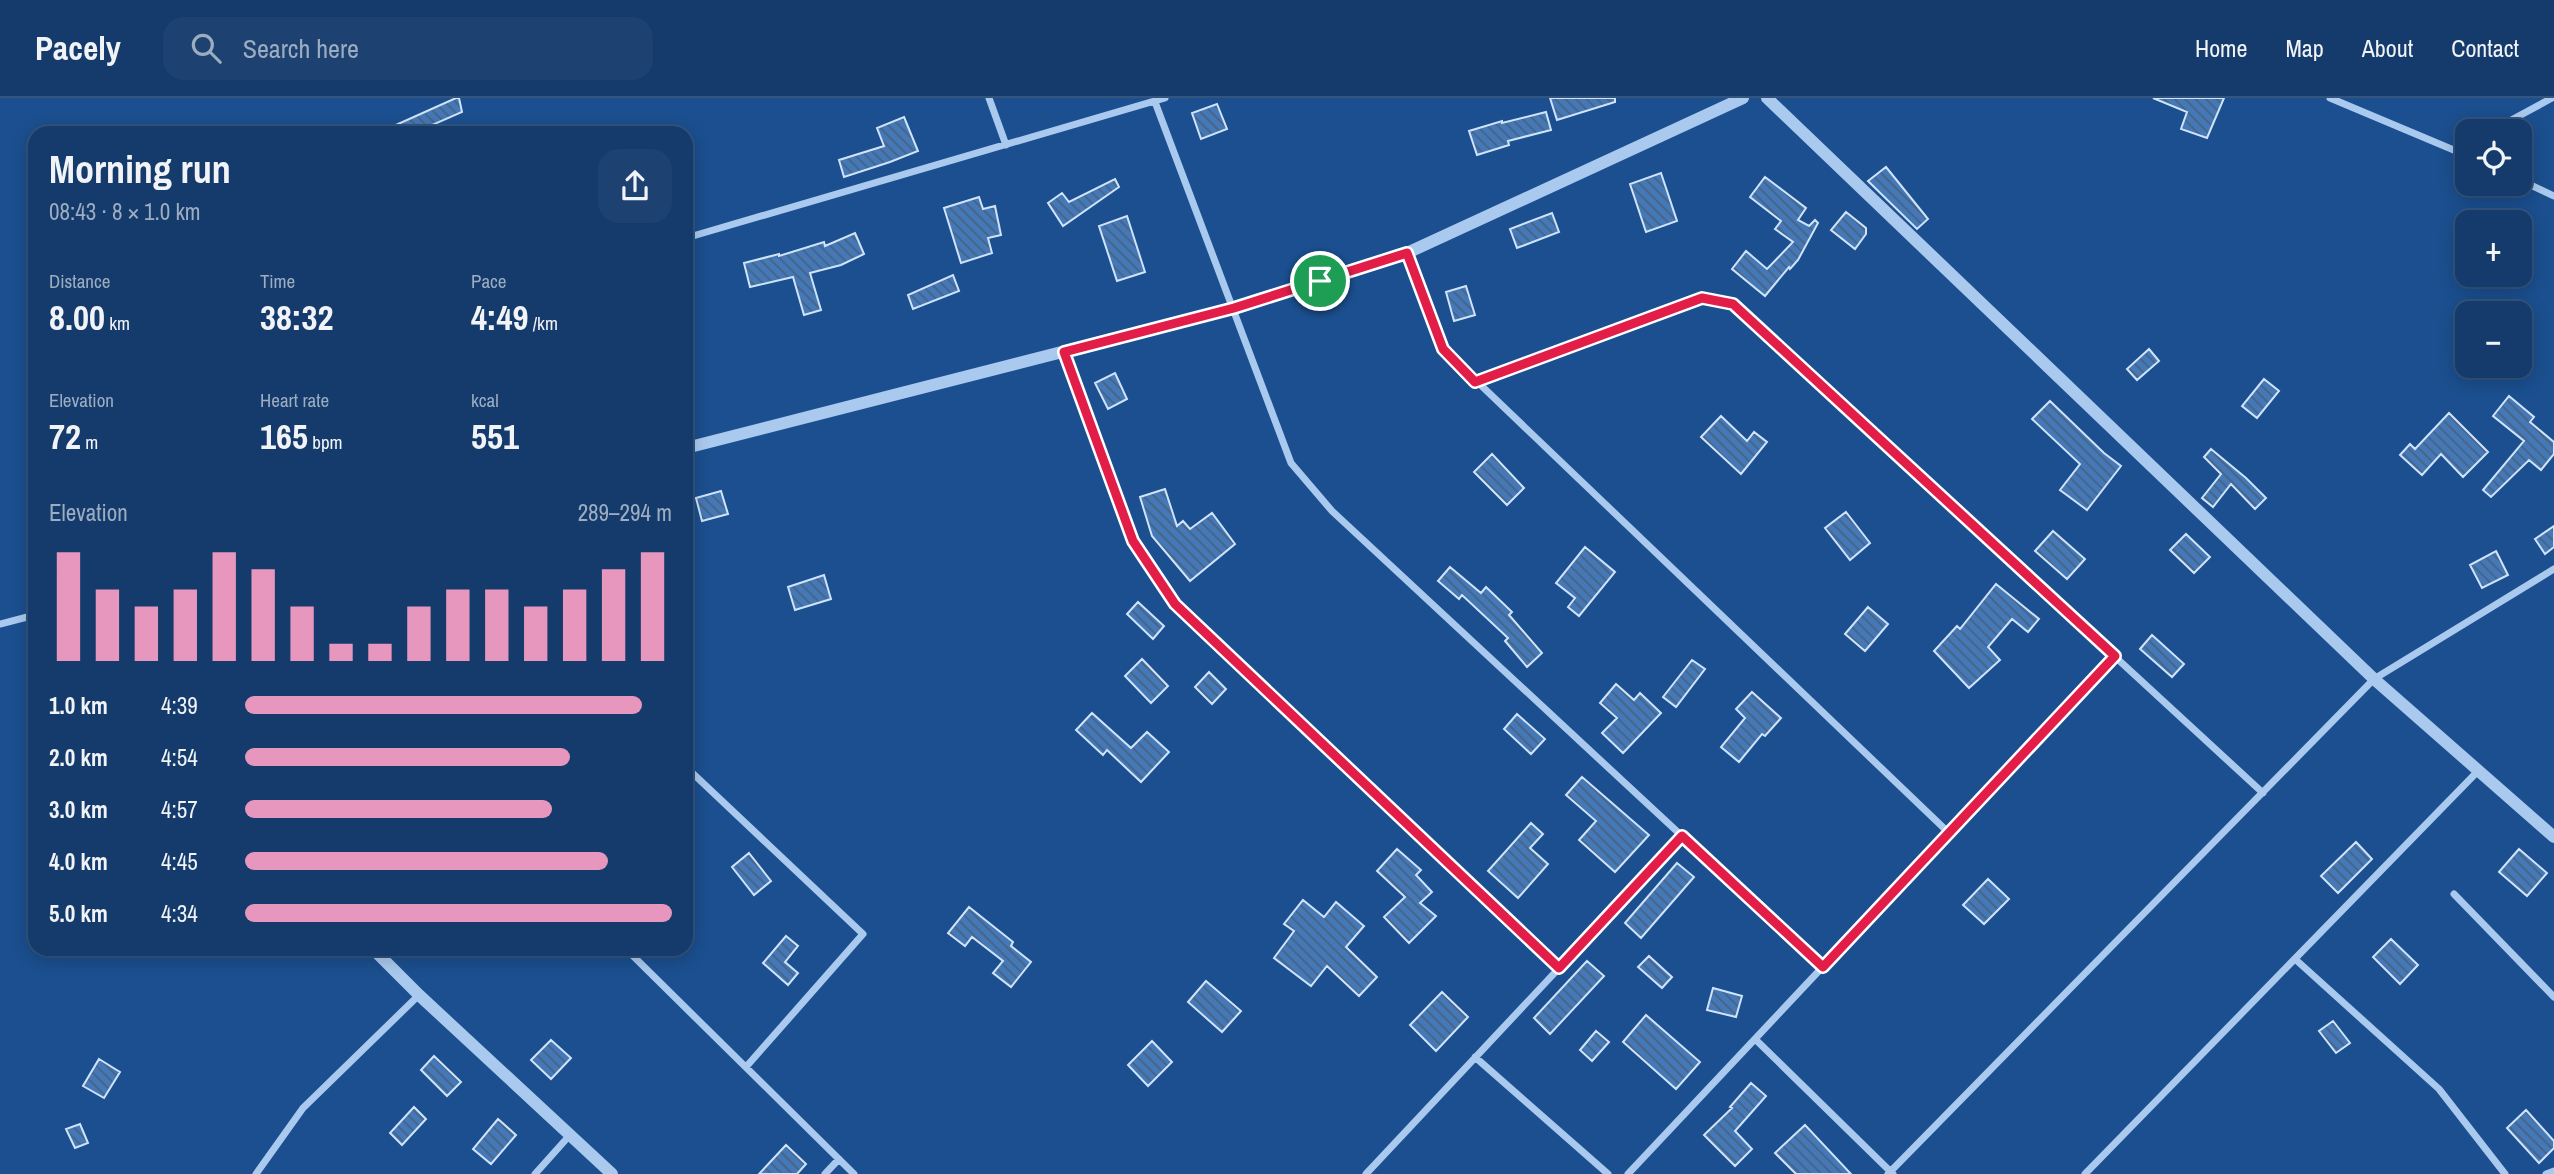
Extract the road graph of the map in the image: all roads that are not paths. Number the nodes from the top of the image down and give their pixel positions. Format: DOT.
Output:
graph roads {
  1 [pos="989,98"];
  2 [pos="1165,98"];
  3 [pos="1743,98"];
  4 [pos="1767,98"];
  5 [pos="2330,98"];
  6 [pos="2552,98"];
  7 [pos="1155,102"];
  8 [pos="2513,119"];
  9 [pos="1006,145"];
  10 [pos="2455,151"];
  11 [pos="2532,186"];
  12 [pos="2554,196"];
  13 [pos="693,236"];
  14 [pos="1407,253"];
  15 [pos="1234,308"];
  16 [pos="1064,352"];
  17 [pos="1475,382"];
  18 [pos="693,446"];
  19 [pos="2554,569"];
  20 [pos="28,617"];
  21 [pos="0,624"];
  22 [pos="2115,656"];
  23 [pos="2374,680"];
  24 [pos="2478,771"];
  25 [pos="693,774"];
  26 [pos="2263,793"];
  27 [pos="1949,833"];
  28 [pos="1682,836"];
  29 [pos="2554,837"];
  30 [pos="2454,894"];
  31 [pos="380,956"];
  32 [pos="633,956"];
  33 [pos="2295,959"];
  34 [pos="1823,967"];
  35 [pos="1559,968"];
  36 [pos="419,995"];
  37 [pos="2554,997"];
  38 [pos="1755,1039"];
  39 [pos="1475,1057"];
  40 [pos="746,1068"];
  41 [pos="569,1136"];
  42 [pos="839,1159"];
  43 [pos="2554,1171"];
  44 [pos="1891,1173"];
  45 [pos="256,1174"];
  46 [pos="535,1174"];
  47 [pos="612,1174"];
  48 [pos="825,1174"];
  49 [pos="854,1174"];
  50 [pos="1366,1174"];
  51 [pos="1608,1174"];
  52 [pos="1628,1174"];
  53 [pos="2085,1174"];
  54 [pos="2505,1174"];
  55 [pos="2546,1174"];
  1 -- 9 [label="street"];
  2 -- 7 [label="street"];
  3 -- 14 [label="street"];
  4 -- 23 [label="street"];
  5 -- 10 [label="street"];
  6 -- 8 [label="street"];
  7 -- 9 [label="street"];
  7 -- 15 [label="street"];
  9 -- 13 [label="street"];
  11 -- 12 [label="street"];
  14 -- 15 [label="street"];
  14 -- 17 [label="street"];
  15 -- 16 [label="street"];
  15 -- 28 [label="street"];
  16 -- 18 [label="street"];
  16 -- 35 [label="street"];
  17 -- 22 [label="street"];
  17 -- 27 [label="street"];
  19 -- 23 [label="street"];
  20 -- 21 [label="street"];
  22 -- 26 [label="street"];
  22 -- 27 [label="street"];
  23 -- 24 [label="street"];
  23 -- 26 [label="street"];
  24 -- 29 [label="street"];
  24 -- 33 [label="street"];
  25 -- 40 [label="street"];
  26 -- 44 [label="street"];
  27 -- 34 [label="street"];
  28 -- 34 [label="street"];
  28 -- 35 [label="street"];
  30 -- 37 [label="street"];
  31 -- 36 [label="street"];
  32 -- 40 [label="street"];
  33 -- 53 [label="street"];
  33 -- 54 [label="street"];
  34 -- 38 [label="street"];
  35 -- 39 [label="street"];
  36 -- 41 [label="street"];
  36 -- 45 [label="street"];
  38 -- 44 [label="street"];
  38 -- 52 [label="street"];
  39 -- 50 [label="street"];
  39 -- 51 [label="street"];
  40 -- 42 [label="street"];
  41 -- 46 [label="street"];
  41 -- 47 [label="street"];
  42 -- 48 [label="street"];
  42 -- 49 [label="street"];
  43 -- 55 [label="street"];
}
